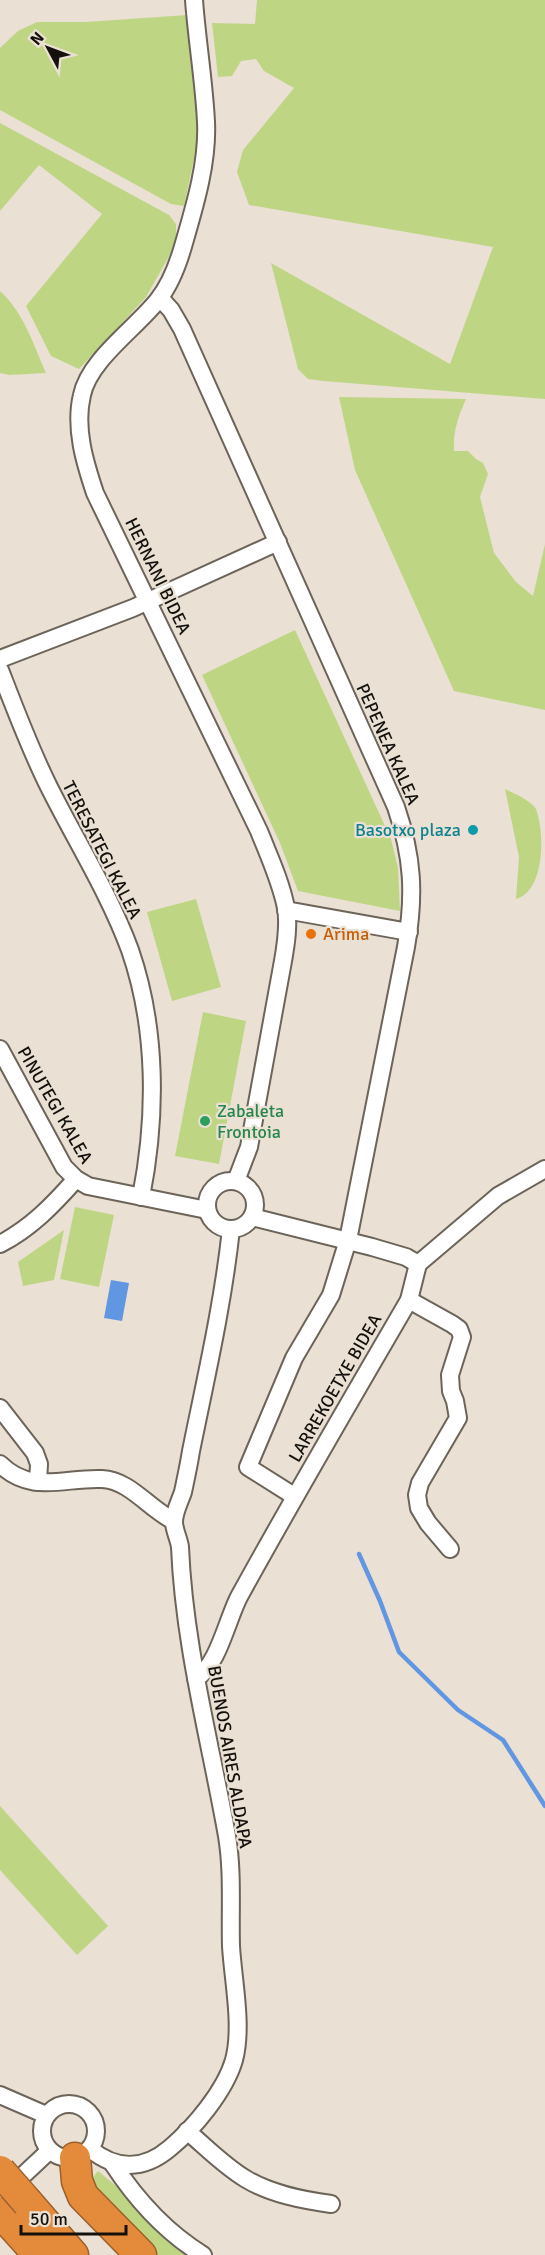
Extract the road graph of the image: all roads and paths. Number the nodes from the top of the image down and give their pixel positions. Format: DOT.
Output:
graph roads {
  1 [pos="194,0"];
  2 [pos="160,298"];
  3 [pos="278,542"];
  4 [pos="149,601"];
  5 [pos="0,658"];
  6 [pos="0,670"];
  7 [pos="286,910"];
  8 [pos="409,932"];
  9 [pos="0,1049"];
  10 [pos="545,1169"];
  11 [pos="76,1179"];
  12 [pos="236,1181"];
  13 [pos="141,1197"];
  14 [pos="207,1210"];
  15 [pos="252,1217"];
  16 [pos="231,1229"];
  17 [pos="348,1240"];
  18 [pos="0,1244"];
  19 [pos="418,1264"];
  20 [pos="409,1300"];
  21 [pos="0,1408"];
  22 [pos="0,1464"];
  23 [pos="38,1482"];
  24 [pos="294,1496"];
  25 [pos="174,1521"];
  26 [pos="450,1549"];
  27 [pos="196,1678"];
  28 [pos="0,2095"];
  29 [pos="46,2115"];
  30 [pos="187,2131"];
  31 [pos="71,2152"];
  32 [pos="113,2164"];
  33 [pos="0,2171"];
  34 [pos="331,2204"];
  35 [pos="9,2209"];
  36 [pos="39,2255"];
  37 [pos="74,2255"];
  38 [pos="141,2255"];
  39 [pos="203,2255"];
  1 -- 2 [label="street, HERNANI BIDEA"];
  2 -- 3 [label="street, PEPENEA KALEA"];
  2 -- 4 [label="street, HERNANI BIDEA"];
  3 -- 4 [label="street"];
  3 -- 8 [label="street, PEPENEA KALEA"];
  4 -- 5 [label="street"];
  4 -- 7 [label="street, HERNANI BIDEA"];
  6 -- 13 [label="street, TERESATEGI KALEA"];
  7 -- 8 [label="street"];
  7 -- 12 [label="street, HERNANI BIDEA"];
  8 -- 17 [label="street, PEPENEA KALEA"];
  9 -- 11 [label="street, PINUTEGI KALEA"];
  10 -- 19 [label="street"];
  11 -- 13 [label="street"];
  11 -- 18 [label="street"];
  12 -- 14 [label="street"];
  12 -- 15 [label="street"];
  13 -- 14 [label="street"];
  14 -- 16 [label="street"];
  15 -- 16 [label="street"];
  15 -- 17 [label="street"];
  16 -- 25 [label="street, BUENOS AIRES ALDAPA"];
  17 -- 19 [label="street"];
  17 -- 24 [label="street, PEPENEA KALEA"];
  19 -- 20 [label="street, LARREKOETXE BIDEA"];
  20 -- 24 [label="street, LARREKOETXE BIDEA"];
  20 -- 26 [label="street"];
  21 -- 23 [label="street"];
  22 -- 23 [label="street"];
  23 -- 25 [label="street"];
  24 -- 27 [label="street, LARREKOETXE BIDEA"];
  25 -- 27 [label="street, BUENOS AIRES ALDAPA"];
  27 -- 30 [label="street, BUENOS AIRES ALDAPA"];
  28 -- 29 [label="street"];
  29 -- 31 [label="street"];
  29 -- 31 [label="street"];
  30 -- 32 [label="street, BUENOS AIRES ALDAPA"];
  30 -- 34 [label="street"];
  31 -- 32 [label="street"];
  31 -- 35 [label="street"];
  31 -- 38 [label="highway"];
  32 -- 39 [label="street"];
  33 -- 35 [label="highway, bridge"];
  35 -- 36 [label="highway"];
  35 -- 37 [label="highway"];
}
